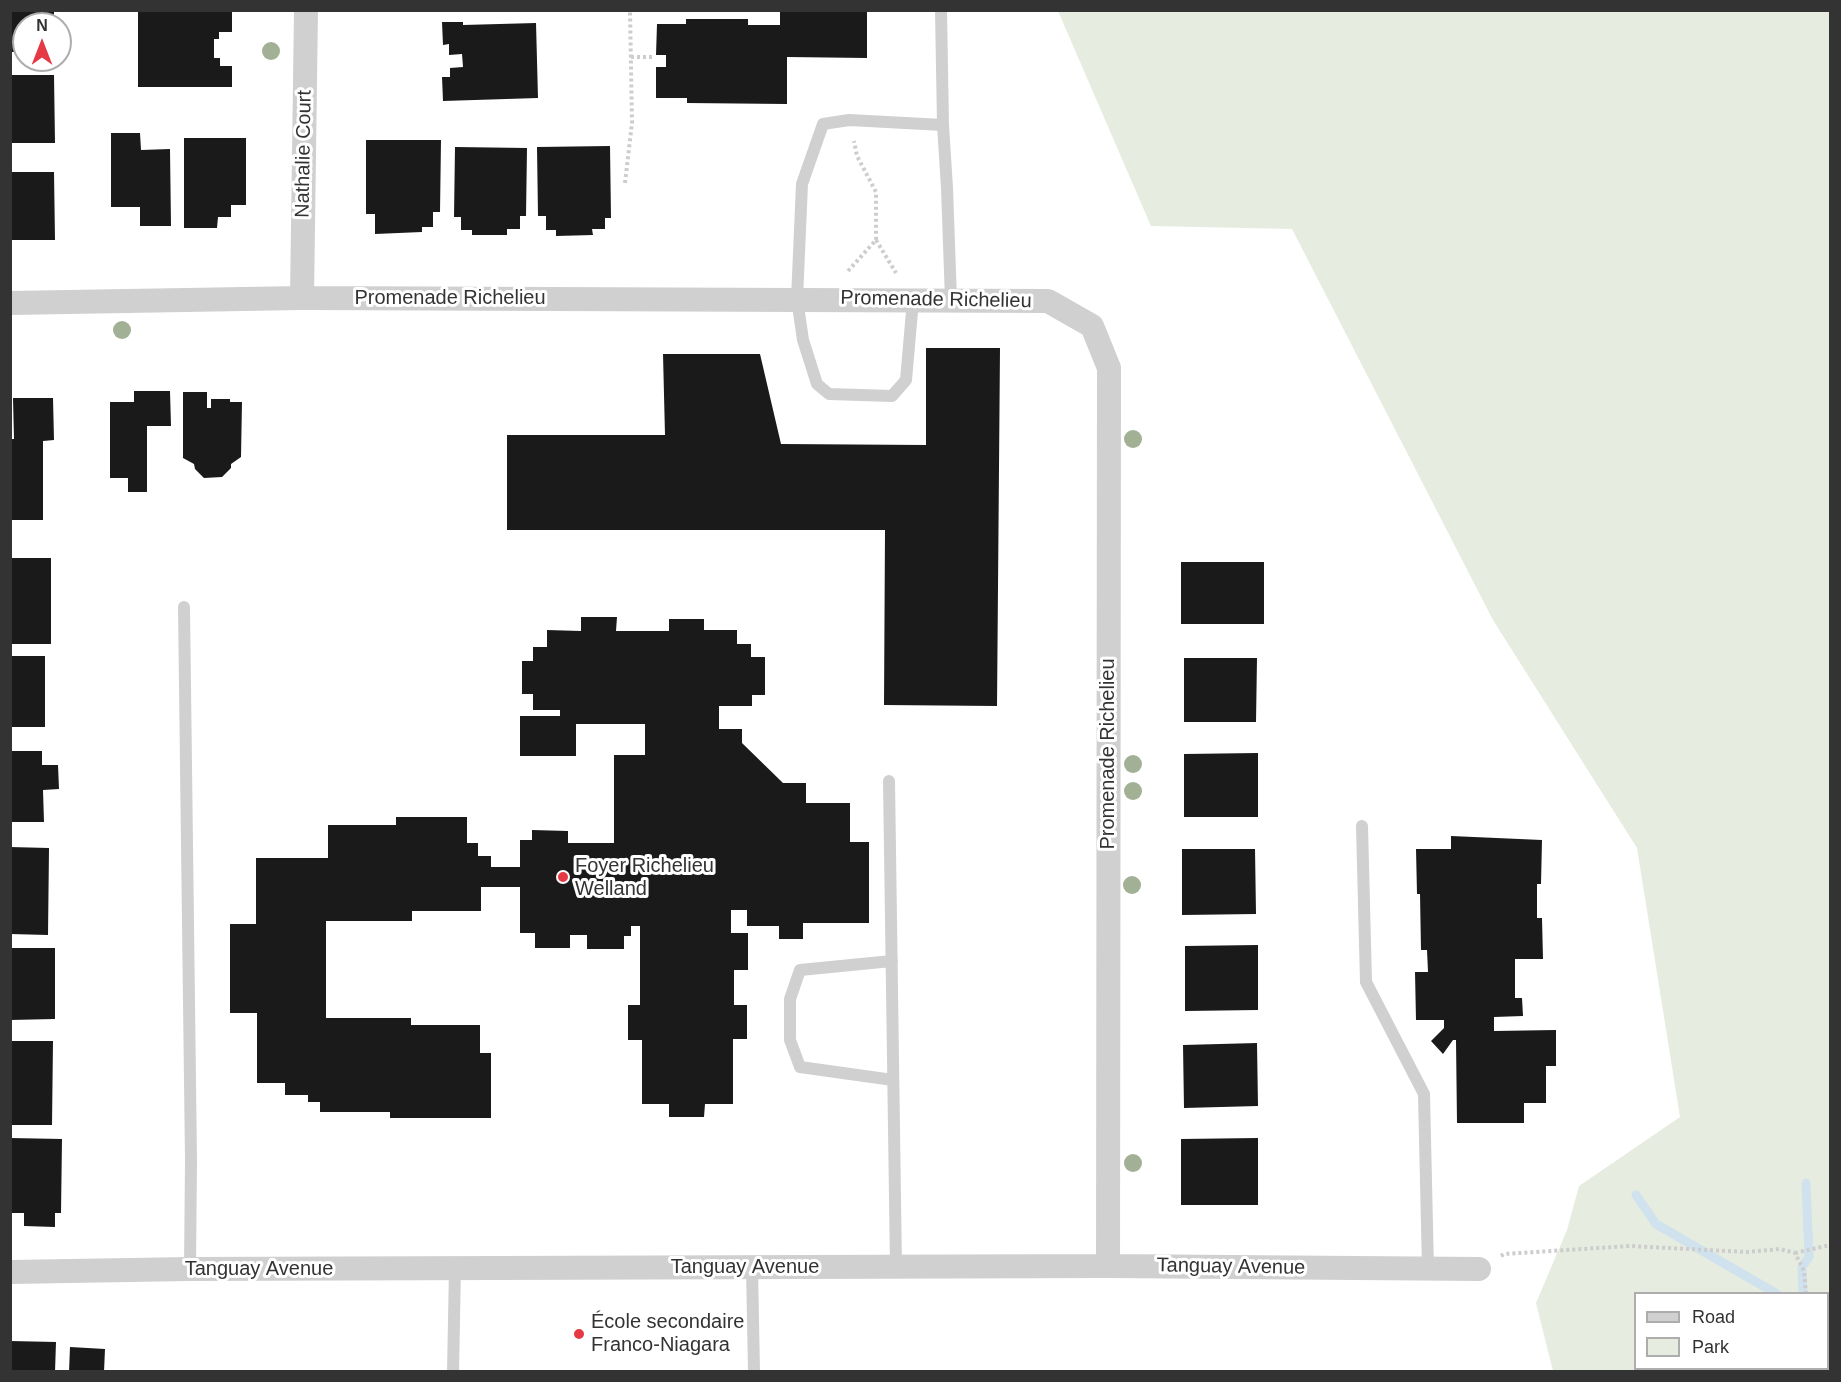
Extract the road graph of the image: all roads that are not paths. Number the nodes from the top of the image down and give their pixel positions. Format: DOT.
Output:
graph roads {
  1 [pos="306,10"];
  2 [pos="941,10"];
  3 [pos="943,125"];
  4 [pos="302,297"];
  5 [pos="797,299"];
  6 [pos="913,300"];
  7 [pos="951,300"];
  8 [pos="10,303"];
  9 [pos="184,607"];
  10 [pos="889,781"];
  11 [pos="1362,826"];
  12 [pos="892,961"];
  13 [pos="893,1080"];
  14 [pos="1108,1266"];
  15 [pos="752,1267"];
  16 [pos="896,1267"];
  17 [pos="455,1268"];
  18 [pos="190,1269"];
  19 [pos="1428,1269"];
  20 [pos="1479,1269"];
  21 [pos="10,1272"];
  22 [pos="453,1371"];
  23 [pos="754,1371"];
  1 -- 4 [label="street, Nathalie Court"];
  2 -- 3 [label="lane"];
  3 -- 5 [label="lane"];
  3 -- 7 [label="lane"];
  4 -- 5 [label="street, Promenade Richelieu"];
  4 -- 8 [label="street, Promenade Richelieu"];
  5 -- 6 [label="street, Promenade Richelieu"];
  5 -- 6 [label="lane"];
  6 -- 7 [label="street, Promenade Richelieu"];
  7 -- 14 [label="street, Promenade Richelieu"];
  9 -- 18 [label="lane"];
  10 -- 12 [label="lane"];
  11 -- 19 [label="lane"];
  12 -- 13 [label="lane"];
  12 -- 13 [label="lane"];
  13 -- 16 [label="lane"];
  14 -- 16 [label="street, Tanguay Avenue"];
  14 -- 19 [label="street, Tanguay Avenue"];
  15 -- 16 [label="street, Tanguay Avenue"];
  15 -- 17 [label="street, Tanguay Avenue"];
  15 -- 23 [label="lane"];
  17 -- 18 [label="street, Tanguay Avenue"];
  17 -- 22 [label="lane"];
  18 -- 21 [label="street, Tanguay Avenue"];
  19 -- 20 [label="street, Tanguay Avenue"];
}
